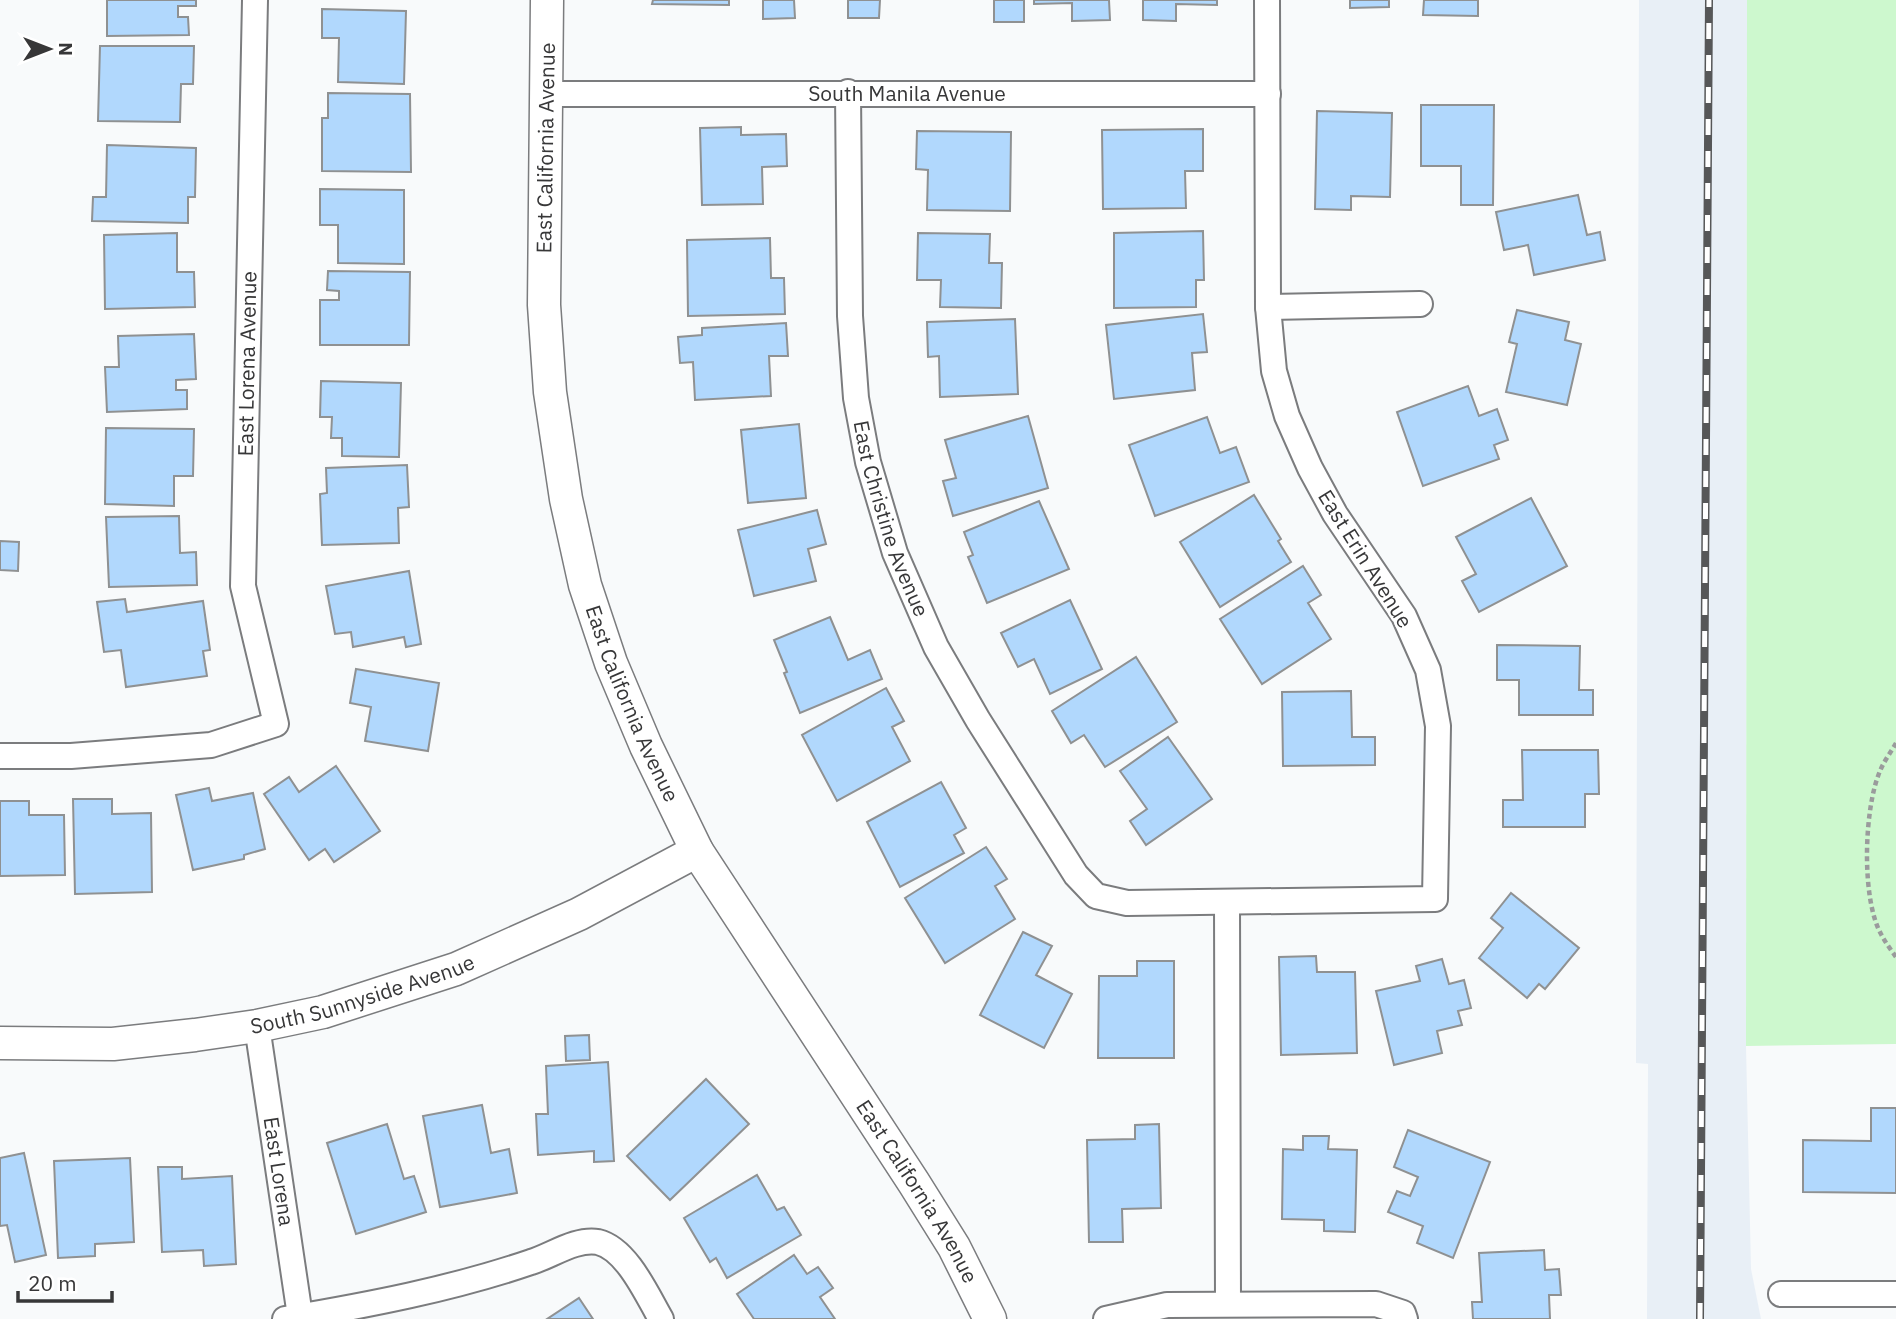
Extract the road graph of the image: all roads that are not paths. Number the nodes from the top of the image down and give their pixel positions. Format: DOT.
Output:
graph roads {
  1 [pos="254,0"];
  2 [pos="547,0"];
  3 [pos="1267,0"];
  4 [pos="848,92"];
  5 [pos="547,94"];
  6 [pos="1268,94"];
  7 [pos="1420,304"];
  8 [pos="1268,307"];
  9 [pos="0,756"];
  10 [pos="697,851"];
  11 [pos="1227,902"];
  12 [pos="257,1026"];
  13 [pos="0,1043"];
  14 [pos="1781,1294"];
  15 [pos="1896,1294"];
  16 [pos="1228,1304"];
  17 [pos="1404,1316"];
  18 [pos="293,1318"];
  19 [pos="661,1319"];
  20 [pos="990,1319"];
  21 [pos="1105,1319"];
  1 -- 9 [label="street, East Lorena Avenue"];
  2 -- 5 [label="street, East California Avenue"];
  3 -- 6 [label="street, East Erin Avenue"];
  4 -- 5 [label="street, South Manila Avenue"];
  4 -- 6 [label="street, South Manila Avenue"];
  4 -- 11 [label="street, East Christine Avenue"];
  5 -- 10 [label="street, East California Avenue"];
  6 -- 8 [label="street, East Erin Avenue"];
  7 -- 8 [label="street"];
  8 -- 11 [label="street, East Erin Avenue"];
  10 -- 12 [label="street, South Sunnyside Avenue"];
  10 -- 20 [label="street, East California Avenue"];
  11 -- 16 [label="street"];
  12 -- 13 [label="street, South Sunnyside Avenue"];
  12 -- 18 [label="street, East Lorena"];
  14 -- 15 [label="street"];
  16 -- 17 [label="street"];
  16 -- 21 [label="street"];
  18 -- 19 [label="street"];
}
